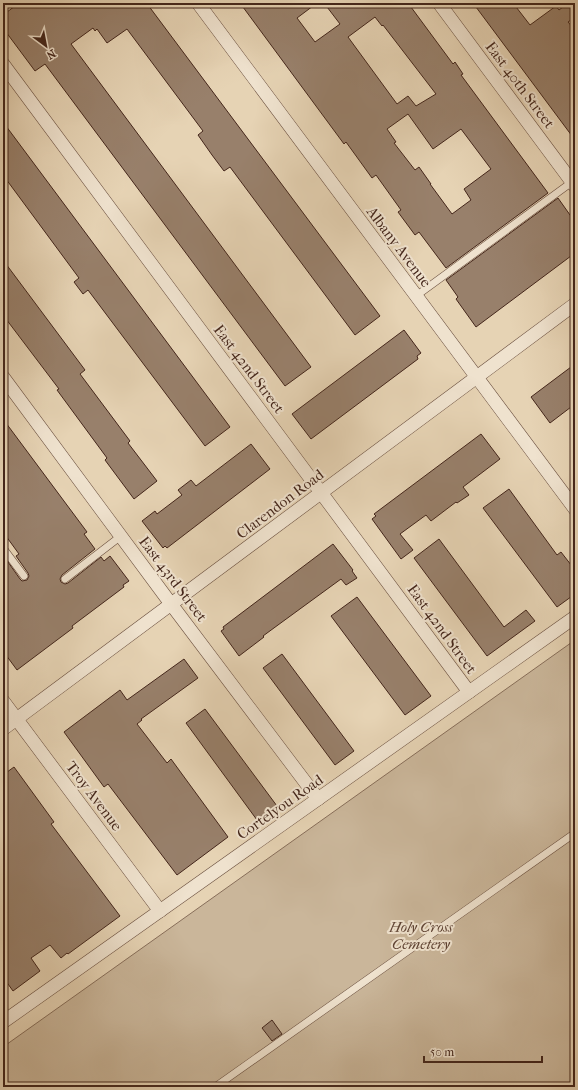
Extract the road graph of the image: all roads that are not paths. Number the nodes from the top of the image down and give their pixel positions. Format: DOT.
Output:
graph roads {
  1 [pos="198,3"];
  2 [pos="439,3"];
  3 [pos="3,64"];
  4 [pos="573,184"];
  5 [pos="416,296"];
  6 [pos="575,304"];
  7 [pos="3,377"];
  8 [pos="476,377"];
  9 [pos="321,493"];
  10 [pos="575,509"];
  11 [pos="121,536"];
  12 [pos="3,548"];
  13 [pos="24,576"];
  14 [pos="65,579"];
  15 [pos="172,604"];
  16 [pos="575,617"];
  17 [pos="469,692"];
  18 [pos="3,701"];
  19 [pos="17,719"];
  20 [pos="3,729"];
  21 [pos="318,799"];
  22 [pos="575,833"];
  23 [pos="160,911"];
  24 [pos="3,1022"];
  25 [pos="215,1087"];
  1 -- 5 [label="street, Albany Avenue"];
  2 -- 4 [label="street, East 40th Street"];
  3 -- 9 [label="street, East 42nd Street"];
  4 -- 5 [label="lane"];
  5 -- 8 [label="street, Albany Avenue"];
  6 -- 8 [label="street, Clarendon Road"];
  7 -- 11 [label="street, East 43rd Street"];
  8 -- 9 [label="street, Clarendon Road"];
  8 -- 10 [label="street, Albany Avenue"];
  9 -- 15 [label="street, Clarendon Road"];
  9 -- 17 [label="street, East 42nd Street"];
  11 -- 14 [label="lane"];
  11 -- 15 [label="street, East 43rd Street"];
  12 -- 13 [label="lane"];
  15 -- 19 [label="street, Clarendon Road"];
  15 -- 21 [label="street, East 43rd Street"];
  16 -- 17 [label="street, Cortelyou Road"];
  17 -- 21 [label="street, Cortelyou Road"];
  18 -- 19 [label="street, Troy Avenue"];
  19 -- 20 [label="street, Clarendon Road"];
  19 -- 23 [label="street, Troy Avenue"];
  21 -- 23 [label="street, Cortelyou Road"];
  22 -- 25 [label="lane"];
  23 -- 24 [label="street, Cortelyou Road"];
}
